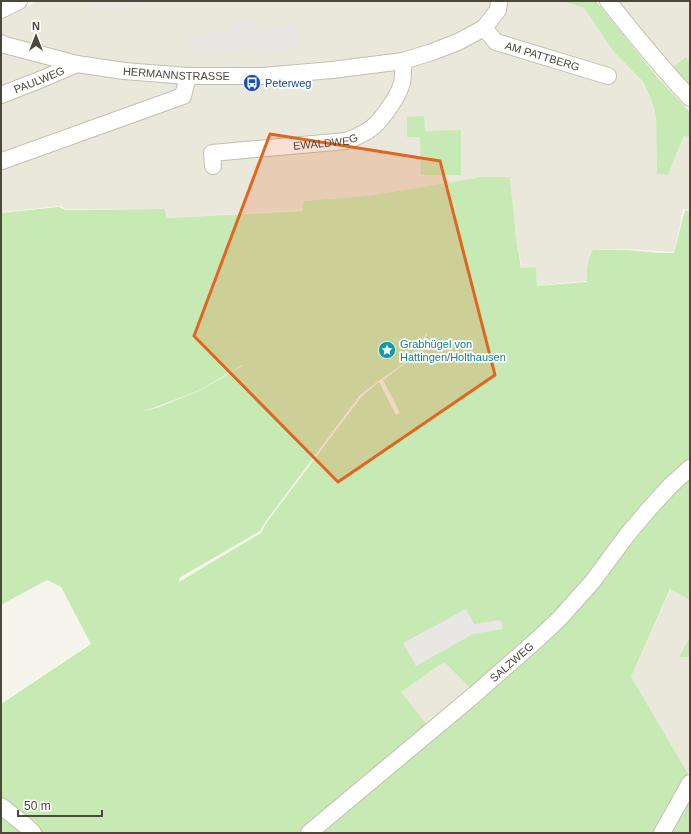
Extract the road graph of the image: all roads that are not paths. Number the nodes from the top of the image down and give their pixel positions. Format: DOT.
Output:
graph roads {
  1 [pos="19,1"];
  2 [pos="499,1"];
  3 [pos="608,1"];
  4 [pos="1,10"];
  5 [pos="484,28"];
  6 [pos="1,43"];
  7 [pos="403,61"];
  8 [pos="77,64"];
  9 [pos="188,76"];
  10 [pos="608,76"];
  11 [pos="1,95"];
  12 [pos="690,98"];
  13 [pos="2,161"];
  14 [pos="213,166"];
  15 [pos="690,468"];
  16 [pos="690,783"];
  17 [pos="1,806"];
  18 [pos="33,833"];
  19 [pos="309,833"];
  20 [pos="662,833"];
  1 -- 4 [label="street"];
  2 -- 5 [label="street, HERMANNSTRASSE"];
  3 -- 12 [label="street"];
  5 -- 7 [label="street, HERMANNSTRASSE"];
  5 -- 10 [label="street, AM PATTBERG"];
  6 -- 8 [label="street, HERMANNSTRASSE"];
  7 -- 9 [label="street, HERMANNSTRASSE"];
  7 -- 14 [label="street, EWALDWEG"];
  8 -- 9 [label="street, HERMANNSTRASSE"];
  8 -- 11 [label="street, PAULWEG"];
  9 -- 13 [label="street"];
  15 -- 19 [label="street, SALZWEG"];
  16 -- 20 [label="street"];
  17 -- 18 [label="street"];
}
